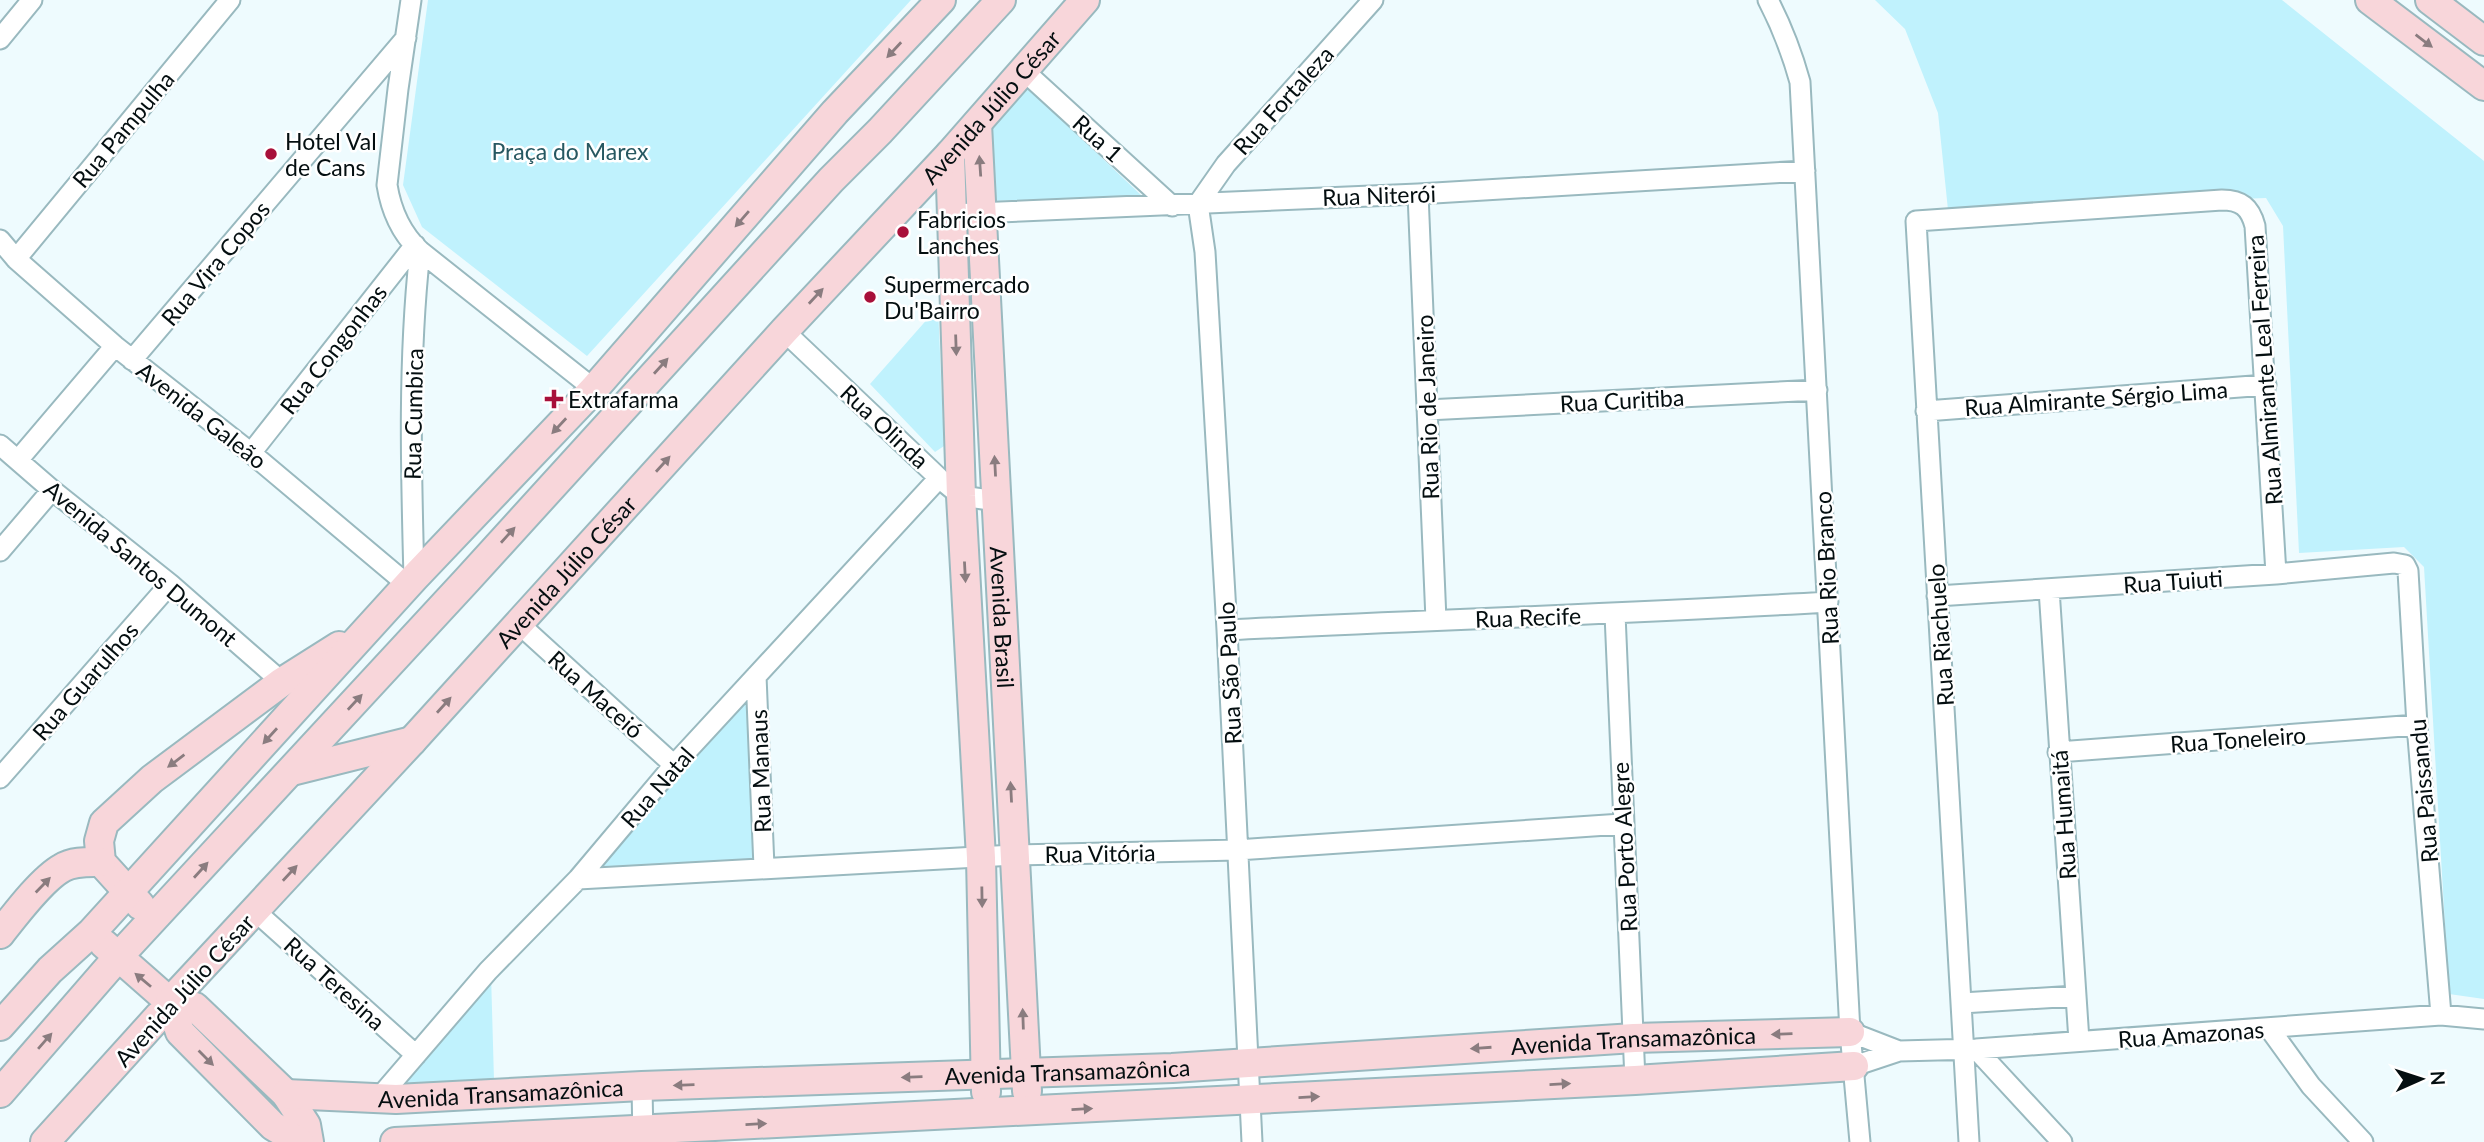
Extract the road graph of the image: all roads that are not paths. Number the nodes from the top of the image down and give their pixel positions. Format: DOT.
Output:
graph roads {
  1 [pos="32,0"];
  2 [pos="230,0"];
  3 [pos="411,0"];
  4 [pos="941,0"];
  5 [pos="1000,0"];
  6 [pos="1085,0"];
  7 [pos="1373,0"];
  8 [pos="1768,0"];
  9 [pos="2370,0"];
  10 [pos="2430,0"];
  11 [pos="406,37"];
  12 [pos="0,39"];
  13 [pos="2484,41"];
  14 [pos="1023,70"];
  15 [pos="2484,86"];
  16 [pos="977,124"];
  17 [pos="950,154"];
  18 [pos="1805,171"];
  19 [pos="1418,194"];
  20 [pos="1198,204"];
  21 [pos="1172,206"];
  22 [pos="983,212"];
  23 [pos="952,215"];
  24 [pos="1916,221"];
  25 [pos="0,240"];
  26 [pos="417,248"];
  27 [pos="16,259"];
  28 [pos="784,331"];
  29 [pos="115,346"];
  30 [pos="132,360"];
  31 [pos="2266,385"];
  32 [pos="594,389"];
  33 [pos="1817,390"];
  34 [pos="1427,410"];
  35 [pos="1926,411"];
  36 [pos="0,445"];
  37 [pos="251,453"];
  38 [pos="18,460"];
  39 [pos="939,478"];
  40 [pos="52,490"];
  41 [pos="961,496"];
  42 [pos="997,501"];
  43 [pos="0,551"];
  44 [pos="2407,568"];
  45 [pos="2276,574"];
  46 [pos="411,582"];
  47 [pos="170,584"];
  48 [pos="2049,589"];
  49 [pos="1937,596"];
  50 [pos="1828,602"];
  51 [pos="1615,614"];
  52 [pos="1436,620"];
  53 [pos="518,623"];
  54 [pos="373,625"];
  55 [pos="1227,630"];
  56 [pos="756,676"];
  57 [pos="282,682"];
  58 [pos="2417,725"];
  59 [pos="412,741"];
  60 [pos="2058,752"];
  61 [pos="674,765"];
  62 [pos="292,771"];
  63 [pos="0,778"];
  64 [pos="1622,824"];
  65 [pos="1237,850"];
  66 [pos="1014,855"];
  67 [pos="981,858"];
  68 [pos="100,862"];
  69 [pos="764,867"];
  70 [pos="578,878"];
  71 [pos="128,892"];
  72 [pos="255,911"];
  73 [pos="154,919"];
  74 [pos="91,933"];
  75 [pos="0,934"];
  76 [pos="119,956"];
  77 [pos="2076,996"];
  78 [pos="1962,1003"];
  79 [pos="168,1004"];
  80 [pos="2441,1015"];
  81 [pos="2484,1018"];
  82 [pos="0,1026"];
  83 [pos="2269,1028"];
  84 [pos="1850,1032"];
  85 [pos="1634,1038"];
  86 [pos="2079,1041"];
  87 [pos="1971,1049"];
  88 [pos="1899,1051"];
  89 [pos="416,1055"];
  90 [pos="1249,1063"];
  91 [pos="1854,1066"];
  92 [pos="1025,1073"];
  93 [pos="985,1075"];
  94 [pos="1635,1080"];
  95 [pos="642,1086"];
  96 [pos="0,1093"];
  97 [pos="286,1094"];
  98 [pos="378,1099"];
  99 [pos="1250,1100"];
  100 [pos="1027,1111"];
  101 [pos="986,1113"];
  102 [pos="643,1136"];
  103 [pos="47,1141"];
  104 [pos="300,1142"];
  105 [pos="309,1142"];
  106 [pos="395,1142"];
  107 [pos="1252,1142"];
  108 [pos="1860,1142"];
  109 [pos="1969,1142"];
  110 [pos="2062,1142"];
  111 [pos="2363,1142"];
  1 -- 12 [label="street"];
  2 -- 27 [label="street, Rua Pampulha"];
  3 -- 11 [label="street"];
  4 -- 32 [label="street, one-way"];
  62 -- 5 [label="street, one-way"];
  6 -- 14 [label="street, Avenida Júlio César"];
  7 -- 20 [label="street, Rua Fortaleza"];
  8 -- 18 [label="street, Rua Rio Branco"];
  9 -- 15 [label="street, one-way"];
  10 -- 13 [label="street"];
  11 -- 26 [label="street"];
  11 -- 30 [label="street, Rua Vira Copos"];
  14 -- 16 [label="street, Avenida Júlio César"];
  14 -- 21 [label="street, Rua 1"];
  16 -- 17 [label="street, Avenida Júlio César"];
  22 -- 16 [label="street, Avenida Brasil, one-way"];
  17 -- 23 [label="street, Avenida Brasil"];
  28 -- 17 [label="street, Avenida Júlio César, one-way"];
  18 -- 19 [label="street, Rua Niterói"];
  18 -- 33 [label="street, Rua Rio Branco"];
  19 -- 20 [label="street, Rua Niterói"];
  19 -- 34 [label="street, Rua Rio de Janeiro"];
  20 -- 21 [label="street, Rua Niterói"];
  20 -- 55 [label="street, Rua São Paulo"];
  21 -- 22 [label="street, Rua Niterói"];
  22 -- 23 [label="street, Rua Niterói"];
  42 -- 22 [label="street, Avenida Brasil, one-way"];
  23 -- 41 [label="street, Avenida Brasil, one-way"];
  24 -- 31 [label="street, Rua Almirante Leal Ferreira"];
  24 -- 35 [label="street, Rua Riachuelo"];
  25 -- 27 [label="street, Avenida Galeão"];
  26 -- 32 [label="street"];
  26 -- 37 [label="street, Rua Congonhas"];
  26 -- 46 [label="street, Rua Cumbica"];
  27 -- 29 [label="street, Avenida Galeão"];
  28 -- 39 [label="street, Rua Olinda"];
  53 -- 28 [label="street, Avenida Júlio César, one-way"];
  29 -- 30 [label="street, Avenida Galeão"];
  29 -- 38 [label="street"];
  30 -- 37 [label="street, Avenida Galeão"];
  31 -- 35 [label="street, Rua Almirante Sérgio Lima"];
  31 -- 45 [label="street, Rua Almirante Leal Ferreira"];
  32 -- 46 [label="street, one-way"];
  33 -- 34 [label="street, Rua Curitiba"];
  33 -- 50 [label="street, Rua Rio Branco"];
  34 -- 52 [label="street, Rua Rio de Janeiro"];
  35 -- 49 [label="street, Rua Riachuelo"];
  36 -- 38 [label="street, Avenida Santos Dumont"];
  37 -- 46 [label="street, Avenida Galeão"];
  38 -- 40 [label="street, Avenida Santos Dumont"];
  39 -- 41 [label="street, Rua Olinda"];
  39 -- 56 [label="street, Rua Natal"];
  40 -- 43 [label="street"];
  40 -- 47 [label="street, Avenida Santos Dumont"];
  41 -- 42 [label="street"];
  41 -- 67 [label="street, Avenida Brasil, one-way"];
  66 -- 42 [label="street, Avenida Brasil, one-way"];
  44 -- 45 [label="street, Rua Tuiuti"];
  44 -- 58 [label="street, Rua Paissandu"];
  45 -- 48 [label="street, Rua Tuiuti"];
  46 -- 54 [label="street"];
  47 -- 57 [label="street, Avenida Santos Dumont"];
  47 -- 63 [label="street, Rua Guarulhos"];
  48 -- 49 [label="street, Rua Tuiuti"];
  48 -- 60 [label="street, Rua Humaitá"];
  49 -- 78 [label="street, Rua Riachuelo"];
  50 -- 51 [label="street, Rua Recife"];
  50 -- 84 [label="street, Rua Rio Branco"];
  51 -- 52 [label="street, Rua Recife"];
  51 -- 64 [label="street, Rua Porto Alegre"];
  52 -- 55 [label="street, Rua Recife"];
  59 -- 53 [label="street, Avenida Júlio César, one-way"];
  53 -- 61 [label="street, Rua Maceió"];
  54 -- 57 [label="street"];
  54 -- 71 [label="street, one-way"];
  55 -- 65 [label="street, Rua São Paulo"];
  56 -- 61 [label="street, Rua Natal"];
  56 -- 69 [label="street, Rua Manaus"];
  57 -- 68 [label="street, one-way"];
  58 -- 60 [label="street, Rua Toneleiro"];
  58 -- 80 [label="street, Rua Paissandu"];
  59 -- 62 [label="street"];
  72 -- 59 [label="street, Avenida Júlio César, one-way"];
  60 -- 77 [label="street, Rua Humaitá"];
  61 -- 70 [label="street, Rua Natal"];
  73 -- 62 [label="street, one-way"];
  64 -- 65 [label="street, Rua Vitória"];
  64 -- 85 [label="street, Rua Porto Alegre"];
  65 -- 66 [label="street, Rua Vitória"];
  65 -- 90 [label="street, Rua São Paulo"];
  66 -- 67 [label="street, Rua Vitória"];
  92 -- 66 [label="street, Avenida Brasil, one-way"];
  67 -- 69 [label="street, Rua Vitória"];
  67 -- 93 [label="street, Avenida Brasil, one-way"];
  68 -- 71 [label="street"];
  75 -- 68 [label="street, one-way"];
  69 -- 70 [label="street, Rua Vitória"];
  70 -- 89 [label="street, Rua Natal"];
  71 -- 73 [label="street"];
  71 -- 74 [label="street"];
  72 -- 79 [label="street, Avenida Júlio César"];
  72 -- 89 [label="street, Rua Teresina"];
  73 -- 76 [label="street"];
  74 -- 76 [label="street"];
  74 -- 82 [label="street"];
  79 -- 76 [label="street, one-way"];
  96 -- 76 [label="street, one-way"];
  77 -- 78 [label="street"];
  77 -- 86 [label="street, Rua Humaitá"];
  78 -- 87 [label="street, Rua Riachuelo"];
  79 -- 97 [label="street"];
  79 -- 103 [label="street, Avenida Júlio César"];
  79 -- 104 [label="street, one-way"];
  80 -- 81 [label="street, Rua Amazonas"];
  80 -- 83 [label="street, Rua Amazonas"];
  83 -- 86 [label="street, Rua Amazonas"];
  83 -- 111 [label="street"];
  84 -- 85 [label="street, Avenida Transamazônica, one-way"];
  84 -- 88 [label="street, Rua Amazonas"];
  84 -- 91 [label="street, Rua Rio Branco"];
  85 -- 90 [label="street, Avenida Transamazônica, one-way"];
  85 -- 94 [label="street, Rua Porto Alegre"];
  86 -- 87 [label="street, Rua Amazonas"];
  87 -- 88 [label="street, Rua Amazonas"];
  87 -- 109 [label="street, Rua Riachuelo"];
  87 -- 110 [label="street"];
  88 -- 91 [label="street, Rua Amazonas"];
  89 -- 98 [label="street, Rua Natal"];
  90 -- 92 [label="street, Avenida Transamazônica"];
  90 -- 99 [label="street, Rua São Paulo"];
  91 -- 94 [label="street, Avenida Transamazônica"];
  91 -- 108 [label="street, Rua Rio Branco"];
  92 -- 93 [label="street, Avenida Transamazônica"];
  92 -- 100 [label="street, Avenida Brasil"];
  93 -- 95 [label="street, Avenida Transamazônica, one-way"];
  93 -- 101 [label="street, Avenida Brasil"];
  99 -- 94 [label="street, Avenida Transamazônica, one-way"];
  95 -- 98 [label="street, Avenida Transamazônica"];
  95 -- 102 [label="street"];
  97 -- 98 [label="street, Avenida Transamazônica"];
  97 -- 105 [label="street"];
  100 -- 99 [label="street, Avenida Transamazônica, one-way"];
  99 -- 107 [label="street, Rua São Paulo"];
  100 -- 101 [label="street, Avenida Transamazônica"];
  102 -- 101 [label="street, Avenida Transamazônica, one-way"];
  102 -- 106 [label="street, Avenida Transamazônica"];
}
